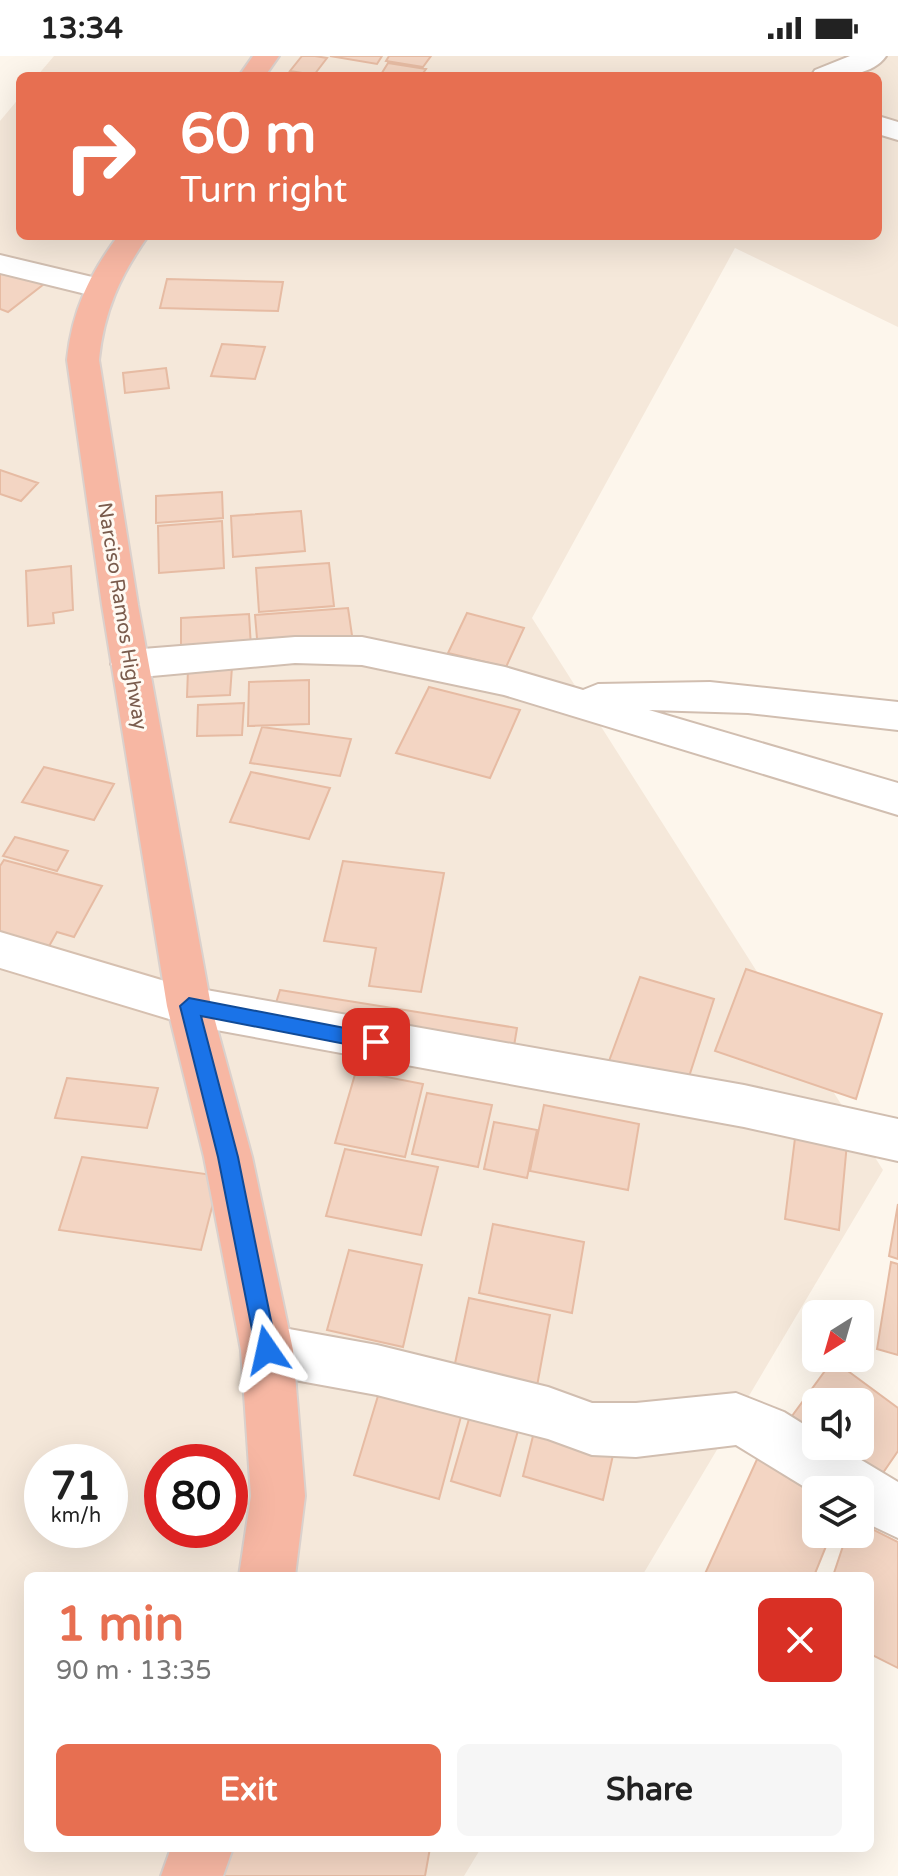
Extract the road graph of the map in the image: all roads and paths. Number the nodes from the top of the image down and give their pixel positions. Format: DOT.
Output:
graph roads {
  1 [pos="873,56"];
  2 [pos="834,72"];
  3 [pos="130,240"];
  4 [pos="0,264"];
  5 [pos="98,288"];
  6 [pos="130,664"];
  7 [pos="570,701"];
  8 [pos="898,716"];
  9 [pos="898,799"];
  10 [pos="0,950"];
  11 [pos="189,1006"];
  12 [pos="898,1140"];
  13 [pos="267,1350"];
  14 [pos="837,1476"];
  15 [pos="874,1498"];
  16 [pos="898,1511"];
  17 [pos="268,1572"];
  18 [pos="201,1852"];
  19 [pos="192,1876"];
  1 -- 2 [label="street"];
  3 -- 5 [label="highway, Narciso Ramos Highway"];
  4 -- 5 [label="street"];
  5 -- 6 [label="highway, Narciso Ramos Highway"];
  6 -- 7 [label="street"];
  6 -- 11 [label="highway, Narciso Ramos Highway"];
  7 -- 8 [label="street"];
  7 -- 9 [label="street"];
  10 -- 11 [label="street"];
  11 -- 12 [label="street"];
  11 -- 13 [label="highway, Narciso Ramos Highway"];
  13 -- 14 [label="street"];
  13 -- 17 [label="highway, Narciso Ramos Highway"];
  15 -- 16 [label="street"];
  18 -- 19 [label="highway"];
}
